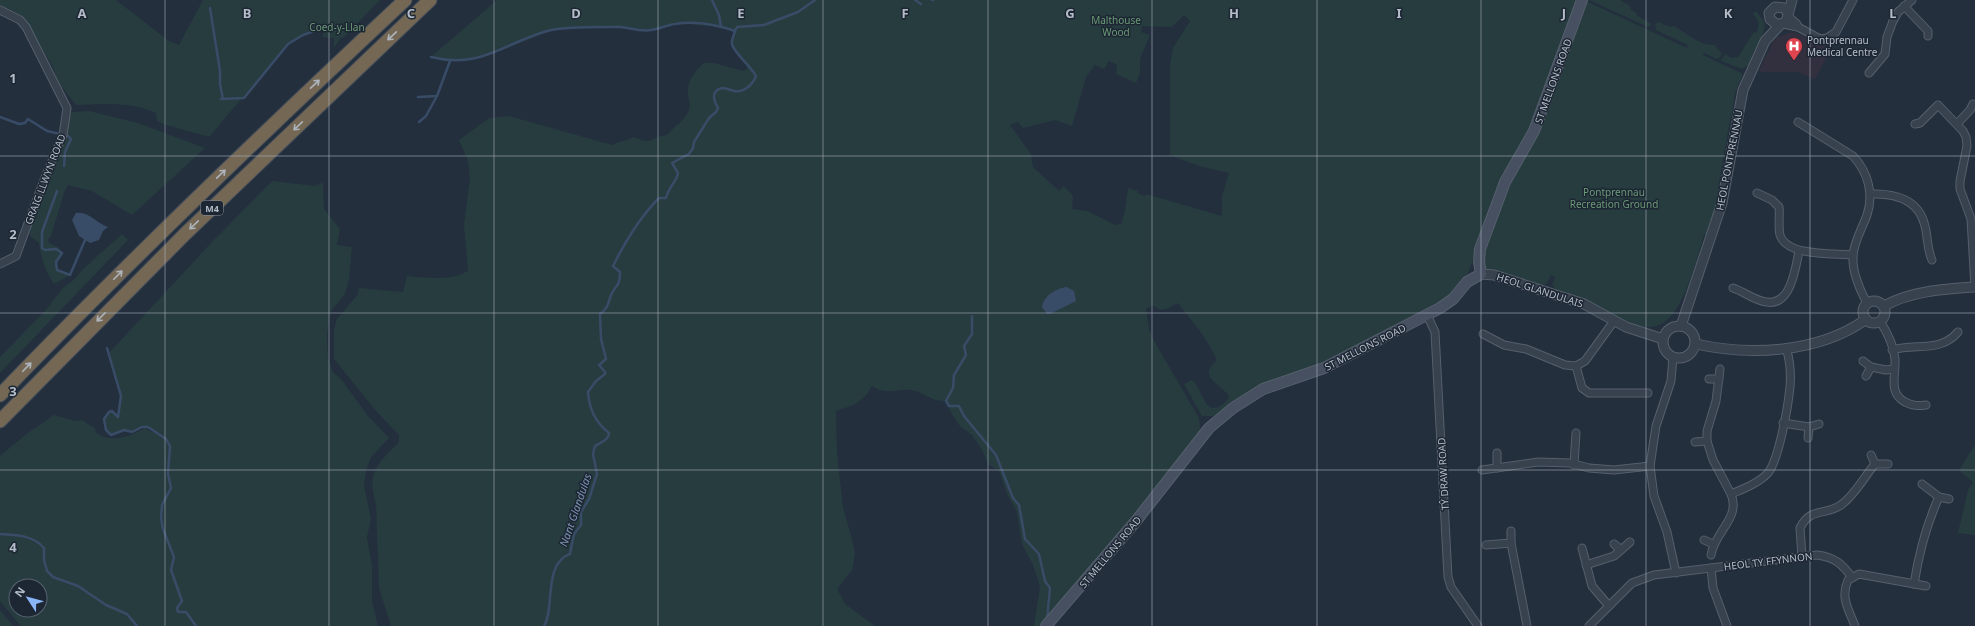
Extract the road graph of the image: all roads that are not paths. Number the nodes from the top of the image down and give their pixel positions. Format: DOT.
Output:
graph roads {
  1 [pos="405,0"];
  2 [pos="430,0"];
  3 [pos="1582,0"];
  4 [pos="1792,0"];
  5 [pos="1853,0"];
  6 [pos="1912,0"];
  7 [pos="1780,3"];
  8 [pos="1904,6"];
  9 [pos="0,10"];
  10 [pos="1770,19"];
  11 [pos="1785,20"];
  12 [pos="1928,36"];
  13 [pos="1765,41"];
  14 [pos="1869,73"];
  15 [pos="1973,104"];
  16 [pos="1798,122"];
  17 [pos="1915,124"];
  18 [pos="1957,124"];
  19 [pos="1757,193"];
  20 [pos="1870,194"];
  21 [pos="1974,244"];
  22 [pos="1799,251"];
  23 [pos="1853,255"];
  24 [pos="1932,260"];
  25 [pos="0,264"];
  26 [pos="1481,274"];
  27 [pos="1975,287"];
  28 [pos="1733,288"];
  29 [pos="1867,303"];
  30 [pos="1884,306"];
  31 [pos="1427,315"];
  32 [pos="1614,320"];
  33 [pos="1865,320"];
  34 [pos="1880,321"];
  35 [pos="1681,326"];
  36 [pos="1958,332"];
  37 [pos="1483,334"];
  38 [pos="1663,340"];
  39 [pos="1696,344"];
  40 [pos="1786,348"];
  41 [pos="1892,350"];
  42 [pos="1673,357"];
  43 [pos="1863,361"];
  44 [pos="1576,366"];
  45 [pos="1871,367"];
  46 [pos="1720,369"];
  47 [pos="1894,369"];
  48 [pos="1866,376"];
  49 [pos="1709,379"];
  50 [pos="1719,379"];
  51 [pos="1638,385"];
  52 [pos="1639,393"];
  53 [pos="1648,393"];
  54 [pos="0,395"];
  55 [pos="1926,405"];
  56 [pos="1918,406"];
  57 [pos="1918,415"];
  58 [pos="0,421"];
  59 [pos="1783,423"];
  60 [pos="1819,424"];
  61 [pos="1809,427"];
  62 [pos="1576,433"];
  63 [pos="1808,438"];
  64 [pos="1707,441"];
  65 [pos="1694,442"];
  66 [pos="1497,453"];
  67 [pos="1871,455"];
  68 [pos="1574,464"];
  69 [pos="1875,464"];
  70 [pos="1888,464"];
  71 [pos="1650,466"];
  72 [pos="1497,468"];
  73 [pos="1482,470"];
  74 [pos="1922,484"];
  75 [pos="1731,494"];
  76 [pos="1938,497"];
  77 [pos="1949,499"];
  78 [pos="1511,530"];
  79 [pos="1704,540"];
  80 [pos="1630,542"];
  81 [pos="1511,543"];
  82 [pos="1614,544"];
  83 [pos="1713,544"];
  84 [pos="1486,545"];
  85 [pos="1582,548"];
  86 [pos="1621,550"];
  87 [pos="1711,555"];
  88 [pos="1802,557"];
  89 [pos="1586,564"];
  90 [pos="1711,568"];
  91 [pos="1676,573"];
  92 [pos="1852,578"];
  93 [pos="1914,584"];
  94 [pos="1926,586"];
  95 [pos="1609,606"];
  96 [pos="1046,626"];
  97 [pos="1478,626"];
  98 [pos="1527,626"];
  99 [pos="1588,626"];
  100 [pos="1727,626"];
  101 [pos="1855,626"];
  54 -- 1 [label="highway, M4, one-way"];
  2 -- 58 [label="highway, M4, one-way"];
  3 -- 26 [label="main road, ST MELLONS ROAD"];
  4 -- 11 [label="street, HEOL PONTPRENNAU"];
  5 -- 11 [label="street"];
  6 -- 8 [label="street"];
  7 -- 10 [label="street, HEOL PONTPRENNAU"];
  7 -- 11 [label="street"];
  8 -- 12 [label="street"];
  8 -- 14 [label="street"];
  9 -- 25 [label="street, GRAIG LLWYN ROAD"];
  10 -- 11 [label="street"];
  10 -- 13 [label="street, HEOL PONTPRENNAU"];
  11 -- 13 [label="street, HEOL PONTPRENNAU"];
  13 -- 35 [label="street, HEOL PONTPRENNAU"];
  15 -- 18 [label="street"];
  16 -- 20 [label="street"];
  17 -- 18 [label="street"];
  18 -- 21 [label="street"];
  19 -- 22 [label="street"];
  20 -- 23 [label="street"];
  20 -- 24 [label="street"];
  21 -- 27 [label="street"];
  22 -- 23 [label="street"];
  22 -- 28 [label="street"];
  23 -- 29 [label="street"];
  26 -- 31 [label="main road, ST MELLONS ROAD"];
  26 -- 32 [label="street, HEOL GLANDULAIS"];
  27 -- 30 [label="street"];
  29 -- 30 [label="street"];
  29 -- 33 [label="street"];
  30 -- 34 [label="street"];
  31 -- 96 [label="main road, ST MELLONS ROAD"];
  31 -- 97 [label="street, TŶ DRAW ROAD"];
  32 -- 38 [label="street, HEOL GLANDULAIS"];
  32 -- 44 [label="street"];
  33 -- 34 [label="street"];
  33 -- 40 [label="street"];
  34 -- 41 [label="street"];
  35 -- 38 [label="street"];
  35 -- 39 [label="street"];
  36 -- 41 [label="street"];
  37 -- 44 [label="street"];
  38 -- 42 [label="street"];
  39 -- 40 [label="street"];
  39 -- 42 [label="street"];
  40 -- 59 [label="street"];
  41 -- 47 [label="street"];
  42 -- 71 [label="street"];
  43 -- 45 [label="street"];
  44 -- 52 [label="street"];
  45 -- 47 [label="street"];
  45 -- 48 [label="street"];
  46 -- 50 [label="street"];
  47 -- 56 [label="street"];
  49 -- 50 [label="street"];
  50 -- 64 [label="street"];
  51 -- 52 [label="street"];
  52 -- 53 [label="street"];
  55 -- 56 [label="street"];
  56 -- 57 [label="street"];
  59 -- 61 [label="street"];
  59 -- 75 [label="street"];
  60 -- 61 [label="street"];
  61 -- 63 [label="street"];
  62 -- 68 [label="street"];
  64 -- 65 [label="street"];
  64 -- 75 [label="street"];
  66 -- 72 [label="street"];
  67 -- 69 [label="street"];
  68 -- 71 [label="street"];
  68 -- 72 [label="street"];
  69 -- 70 [label="street"];
  69 -- 88 [label="street"];
  71 -- 91 [label="street"];
  72 -- 73 [label="street"];
  74 -- 76 [label="street"];
  75 -- 83 [label="street"];
  76 -- 77 [label="street"];
  76 -- 93 [label="street"];
  78 -- 81 [label="street"];
  79 -- 83 [label="street"];
  80 -- 86 [label="street"];
  81 -- 84 [label="street"];
  81 -- 98 [label="street"];
  82 -- 86 [label="street"];
  83 -- 87 [label="street"];
  85 -- 89 [label="street"];
  86 -- 89 [label="street"];
  88 -- 90 [label="street, HEOL TY FFYNNON"];
  88 -- 92 [label="street, HEOL TY FFYNNON"];
  89 -- 95 [label="street"];
  90 -- 91 [label="street, HEOL TY FFYNNON"];
  90 -- 100 [label="street"];
  91 -- 95 [label="street, HEOL TY FFYNNON"];
  92 -- 93 [label="street"];
  92 -- 101 [label="street"];
  93 -- 94 [label="street"];
  95 -- 99 [label="street, HEOL TY FFYNNON"];
}
